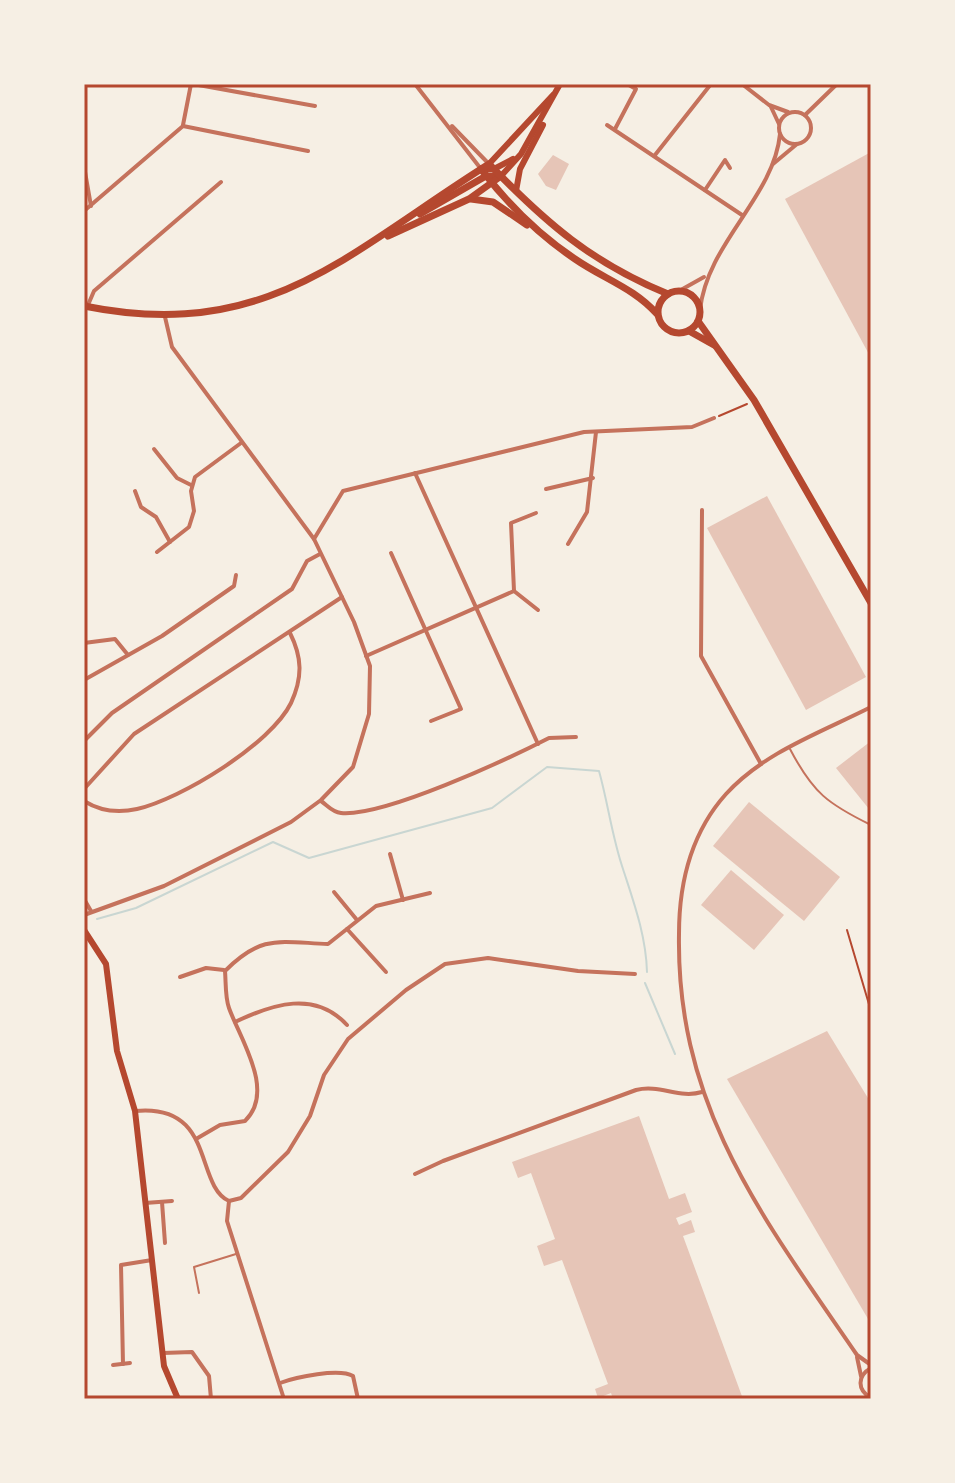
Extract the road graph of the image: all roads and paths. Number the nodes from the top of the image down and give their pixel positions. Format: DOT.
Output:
graph roads {
  1 [pos="192,84"];
  2 [pos="415,84"];
  3 [pos="627,84"];
  4 [pos="742,84"];
  5 [pos="837,84"];
  6 [pos="712,85"];
  7 [pos="559,86"];
  8 [pos="769,105"];
  9 [pos="315,106"];
  10 [pos="549,110"];
  11 [pos="439,113"];
  12 [pos="791,113"];
  13 [pos="805,115"];
  14 [pos="607,125"];
  15 [pos="779,125"];
  16 [pos="183,126"];
  17 [pos="615,129"];
  18 [pos="780,134"];
  19 [pos="797,144"];
  20 [pos="527,145"];
  21 [pos="308,151"];
  22 [pos="655,155"];
  23 [pos="84,166"];
  24 [pos="492,166"];
  25 [pos="772,166"];
  26 [pos="730,168"];
  27 [pos="486,176"];
  28 [pos="501,176"];
  29 [pos="221,182"];
  30 [pos="705,190"];
  31 [pos="516,193"];
  32 [pos="86,197"];
  33 [pos="469,199"];
  34 [pos="91,206"];
  35 [pos="84,211"];
  36 [pos="742,215"];
  37 [pos="546,238"];
  38 [pos="374,240"];
  39 [pos="706,275"];
  40 [pos="679,291"];
  41 [pos="668,294"];
  42 [pos="86,307"];
  43 [pos="700,310"];
  44 [pos="657,314"];
  45 [pos="165,317"];
  46 [pos="698,321"];
  47 [pos="689,331"];
  48 [pos="716,346"];
  49 [pos="751,402"];
  50 [pos="714,418"];
  51 [pos="596,432"];
  52 [pos="241,443"];
  53 [pos="154,449"];
  54 [pos="169,454"];
  55 [pos="162,459"];
  56 [pos="415,473"];
  57 [pos="593,478"];
  58 [pos="191,485"];
  59 [pos="546,489"];
  60 [pos="135,491"];
  61 [pos="702,510"];
  62 [pos="536,513"];
  63 [pos="314,539"];
  64 [pos="170,542"];
  65 [pos="568,544"];
  66 [pos="157,552"];
  67 [pos="391,553"];
  68 [pos="321,554"];
  69 [pos="236,575"];
  70 [pos="514,591"];
  71 [pos="342,597"];
  72 [pos="871,603"];
  73 [pos="475,608"];
  74 [pos="538,610"];
  75 [pos="424,631"];
  76 [pos="290,633"];
  77 [pos="84,643"];
  78 [pos="128,655"];
  79 [pos="366,656"];
  80 [pos="84,680"];
  81 [pos="871,707"];
  82 [pos="431,721"];
  83 [pos="576,737"];
  84 [pos="84,741"];
  85 [pos="538,744"];
  86 [pos="790,748"];
  87 [pos="761,764"];
  88 [pos="84,789"];
  89 [pos="321,800"];
  90 [pos="84,801"];
  91 [pos="871,825"];
  92 [pos="390,854"];
  93 [pos="334,892"];
  94 [pos="430,893"];
  95 [pos="84,899"];
  96 [pos="403,900"];
  97 [pos="91,911"];
  98 [pos="84,915"];
  99 [pos="357,920"];
  100 [pos="347,929"];
  101 [pos="84,930"];
  102 [pos="847,930"];
  103 [pos="225,971"];
  104 [pos="386,972"];
  105 [pos="180,977"];
  106 [pos="630,980"];
  107 [pos="871,1011"];
  108 [pos="235,1022"];
  109 [pos="347,1025"];
  110 [pos="702,1092"];
  111 [pos="135,1111"];
  112 [pos="196,1139"];
  113 [pos="415,1174"];
  114 [pos="172,1201"];
  115 [pos="229,1201"];
  116 [pos="162,1202"];
  117 [pos="145,1203"];
  118 [pos="165,1243"];
  119 [pos="237,1254"];
  120 [pos="152,1260"];
  121 [pos="199,1293"];
  122 [pos="162,1353"];
  123 [pos="857,1355"];
  124 [pos="130,1363"];
  125 [pos="123,1364"];
  126 [pos="113,1365"];
  127 [pos="871,1366"];
  128 [pos="861,1377"];
  129 [pos="280,1383"];
  130 [pos="871,1398"];
  131 [pos="178,1399"];
  132 [pos="211,1399"];
  133 [pos="284,1399"];
  134 [pos="358,1399"];
  1 -- 9 [label="street"];
  1 -- 16 [label="street"];
  2 -- 11 [label="street"];
  3 -- 17 [label="street"];
  4 -- 8 [label="street"];
  5 -- 13 [label="street"];
  6 -- 22 [label="street"];
  7 -- 10 [label="main road"];
  7 -- 24 [label="main road"];
  8 -- 12 [label="street"];
  8 -- 15 [label="street"];
  10 -- 20 [label="main road"];
  10 -- 31 [label="main road"];
  11 -- 24 [label="street"];
  11 -- 27 [label="street"];
  12 -- 13 [label="street"];
  12 -- 15 [label="street"];
  13 -- 19 [label="street"];
  14 -- 17 [label="street"];
  15 -- 18 [label="street"];
  16 -- 21 [label="street"];
  16 -- 34 [label="street"];
  17 -- 22 [label="street"];
  18 -- 19 [label="street"];
  18 -- 25 [label="street"];
  19 -- 25 [label="street"];
  20 -- 24 [label="main road"];
  20 -- 28 [label="main road"];
  22 -- 30 [label="street"];
  23 -- 32 [label="street"];
  24 -- 27 [label="highway"];
  24 -- 28 [label="highway"];
  25 -- 36 [label="street"];
  26 -- 30 [label="street"];
  27 -- 28 [label="highway"];
  27 -- 33 [label="highway"];
  27 -- 37 [label="highway"];
  27 -- 38 [label="highway"];
  28 -- 31 [label="highway"];
  29 -- 42 [label="street"];
  30 -- 36 [label="street"];
  31 -- 41 [label="highway"];
  32 -- 34 [label="street"];
  33 -- 37 [label="highway"];
  33 -- 38 [label="highway"];
  34 -- 35 [label="street"];
  36 -- 39 [label="street"];
  37 -- 44 [label="highway"];
  38 -- 45 [label="highway"];
  39 -- 40 [label="street"];
  39 -- 43 [label="street"];
  40 -- 41 [label="highway"];
  40 -- 43 [label="highway"];
  41 -- 44 [label="highway"];
  42 -- 45 [label="highway"];
  43 -- 46 [label="highway"];
  44 -- 47 [label="highway"];
  45 -- 52 [label="street"];
  46 -- 47 [label="highway"];
  46 -- 48 [label="highway"];
  47 -- 48 [label="highway"];
  48 -- 49 [label="highway"];
  49 -- 50 [label="path"];
  49 -- 72 [label="highway"];
  50 -- 51 [label="street"];
  51 -- 56 [label="street"];
  51 -- 57 [label="street"];
  52 -- 58 [label="street"];
  52 -- 63 [label="street"];
  53 -- 55 [label="street"];
  54 -- 55 [label="street"];
  55 -- 58 [label="street"];
  56 -- 63 [label="street"];
  56 -- 73 [label="street"];
  57 -- 59 [label="street"];
  57 -- 65 [label="street"];
  58 -- 64 [label="street"];
  60 -- 64 [label="street"];
  61 -- 87 [label="street"];
  62 -- 70 [label="street"];
  63 -- 68 [label="street"];
  64 -- 66 [label="street"];
  67 -- 75 [label="street"];
  68 -- 71 [label="street"];
  68 -- 84 [label="street"];
  69 -- 78 [label="street"];
  70 -- 73 [label="street"];
  70 -- 74 [label="street"];
  71 -- 76 [label="street"];
  71 -- 79 [label="street"];
  73 -- 75 [label="street"];
  73 -- 85 [label="street"];
  75 -- 79 [label="street"];
  75 -- 82 [label="street"];
  76 -- 88 [label="street"];
  76 -- 90 [label="street"];
  77 -- 78 [label="street"];
  78 -- 80 [label="street"];
  79 -- 89 [label="street"];
  81 -- 86 [label="street"];
  83 -- 85 [label="street"];
  85 -- 89 [label="street"];
  86 -- 87 [label="street"];
  86 -- 91 [label="lane"];
  87 -- 110 [label="street"];
  89 -- 97 [label="street"];
  92 -- 96 [label="street"];
  93 -- 99 [label="street"];
  94 -- 96 [label="street"];
  95 -- 97 [label="street"];
  96 -- 99 [label="street"];
  97 -- 98 [label="street"];
  99 -- 100 [label="street"];
  100 -- 103 [label="street"];
  100 -- 104 [label="street"];
  101 -- 111 [label="main road"];
  102 -- 107 [label="path"];
  103 -- 105 [label="street"];
  103 -- 108 [label="street"];
  106 -- 115 [label="street"];
  108 -- 109 [label="street"];
  108 -- 112 [label="street"];
  110 -- 113 [label="street"];
  110 -- 123 [label="street"];
  111 -- 112 [label="street"];
  111 -- 117 [label="main road"];
  112 -- 115 [label="street"];
  114 -- 116 [label="street"];
  115 -- 119 [label="street"];
  116 -- 117 [label="street"];
  116 -- 118 [label="street"];
  117 -- 120 [label="main road"];
  119 -- 121 [label="lane"];
  119 -- 129 [label="street"];
  120 -- 122 [label="main road"];
  120 -- 125 [label="street"];
  122 -- 131 [label="main road"];
  122 -- 132 [label="street"];
  123 -- 127 [label="street"];
  123 -- 128 [label="street"];
  124 -- 125 [label="street"];
  125 -- 126 [label="street"];
  127 -- 128 [label="street"];
  128 -- 130 [label="street"];
  129 -- 133 [label="street"];
  129 -- 134 [label="street"];
}
